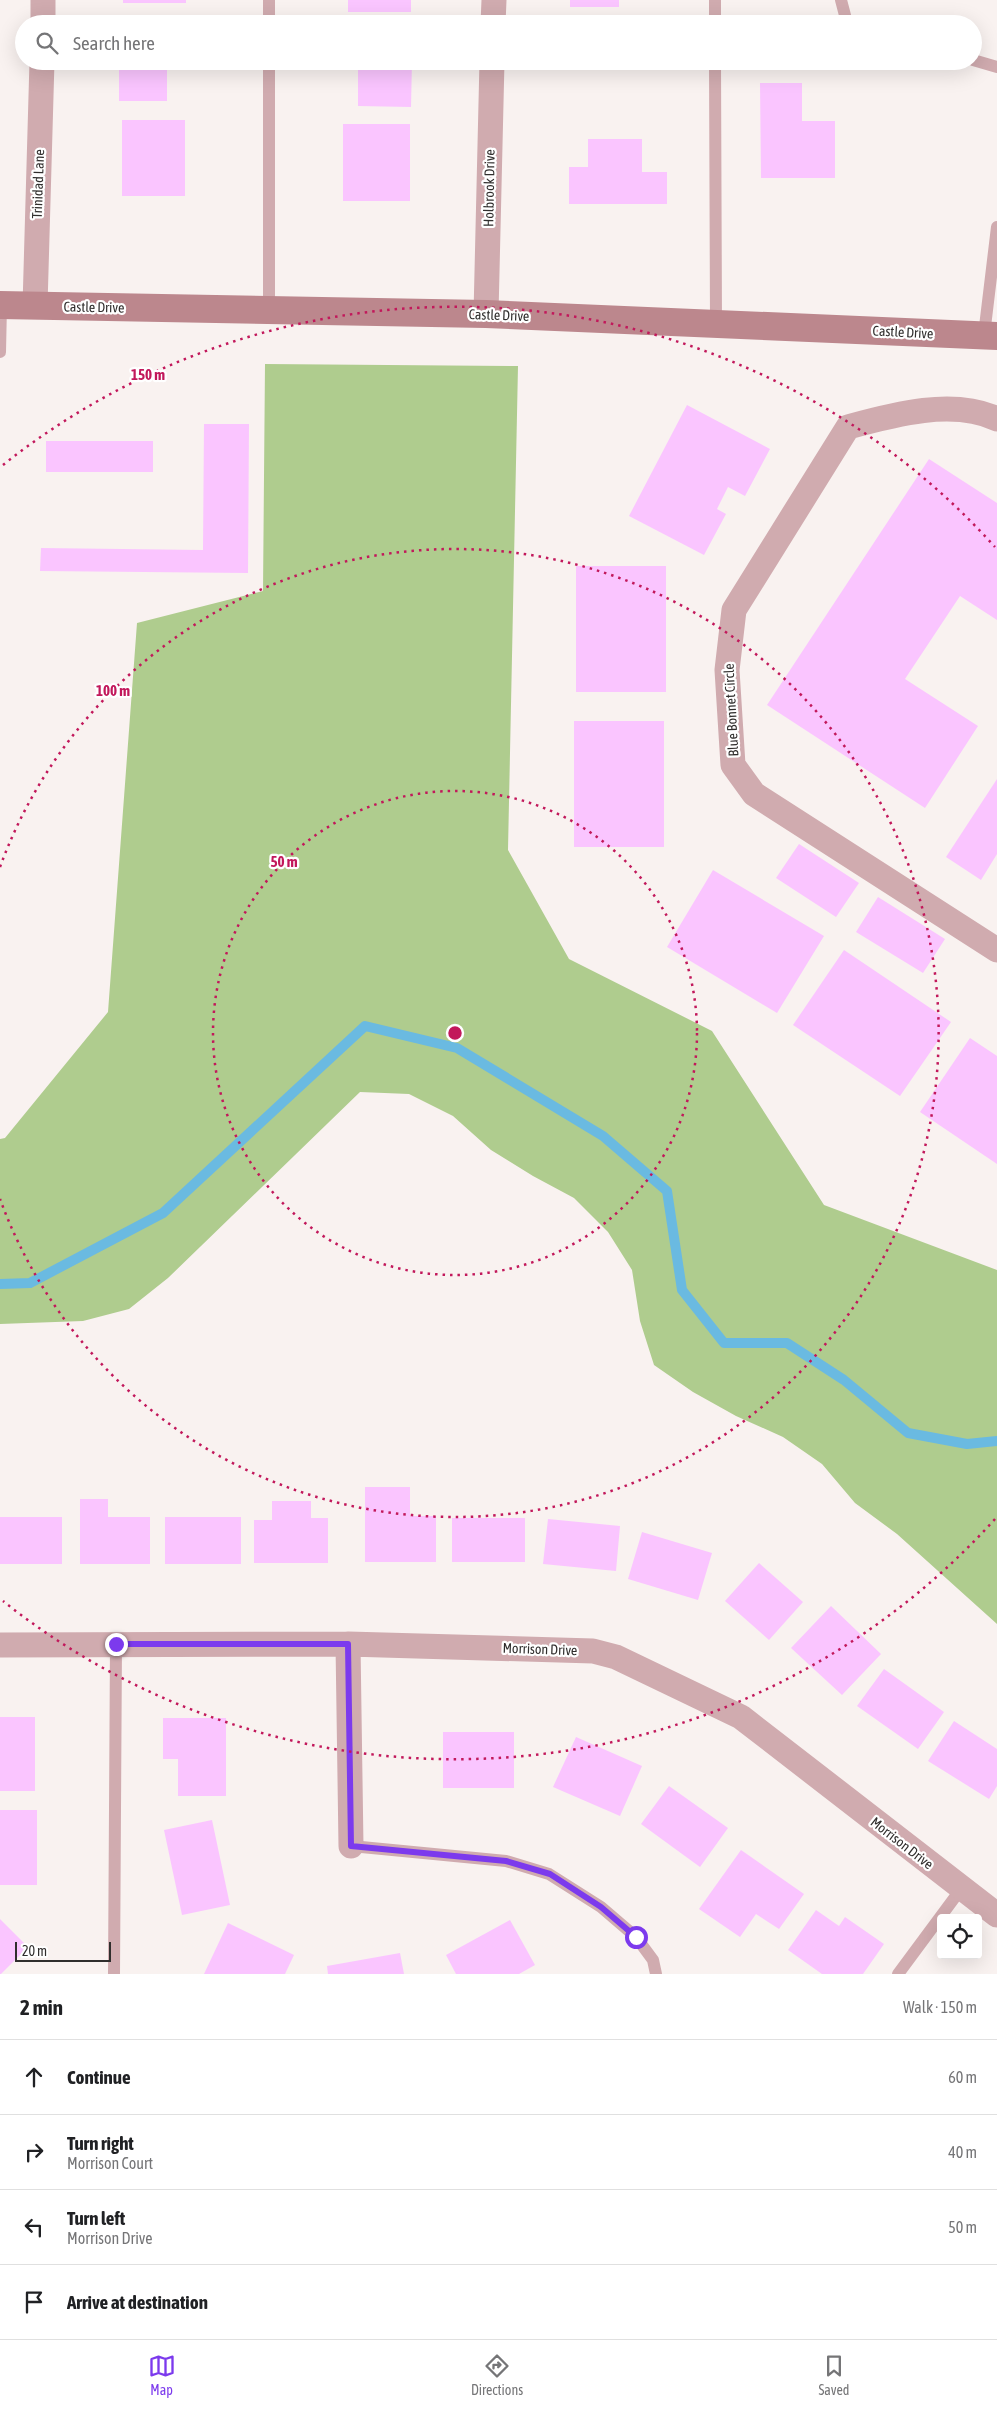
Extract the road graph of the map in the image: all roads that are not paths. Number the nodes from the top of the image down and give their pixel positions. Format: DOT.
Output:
graph roads {
  1 [pos="43,0"];
  2 [pos="270,0"];
  3 [pos="494,0"];
  4 [pos="715,0"];
  5 [pos="841,0"];
  6 [pos="43,15"];
  7 [pos="270,15"];
  8 [pos="493,15"];
  9 [pos="715,15"];
  10 [pos="845,15"];
  11 [pos="982,63"];
  12 [pos="997,67"];
  13 [pos="42,70"];
  14 [pos="270,70"];
  15 [pos="492,70"];
  16 [pos="715,70"];
  17 [pos="997,227"];
  18 [pos="0,305"];
  19 [pos="35,306"];
  20 [pos="269,310"];
  21 [pos="486,314"];
  22 [pos="716,323"];
  23 [pos="991,336"];
  24 [pos="0,352"];
  25 [pos="997,419"];
  26 [pos="997,950"];
  27 [pos="116,1644"];
  28 [pos="348,1644"];
  29 [pos="0,1645"];
  30 [pos="351,1846"];
  31 [pos="961,1889"];
  32 [pos="997,1915"];
  33 [pos="114,1974"];
  34 [pos="656,1974"];
  35 [pos="898,1974"];
  1 -- 6 [label="street"];
  2 -- 7 [label="lane"];
  3 -- 8 [label="street"];
  4 -- 9 [label="lane"];
  5 -- 10 [label="lane"];
  11 -- 12 [label="lane"];
  13 -- 19 [label="street, Trinidad Lane"];
  14 -- 20 [label="lane"];
  15 -- 21 [label="street, Holbrook Drive"];
  16 -- 22 [label="lane"];
  17 -- 23 [label="lane"];
  18 -- 19 [label="main road, Castle Drive"];
  18 -- 24 [label="lane"];
  19 -- 20 [label="main road, Castle Drive"];
  20 -- 21 [label="main road, Castle Drive"];
  21 -- 22 [label="main road, Castle Drive"];
  22 -- 23 [label="main road, Castle Drive"];
  25 -- 26 [label="street, Blue Bonnet Circle"];
  27 -- 28 [label="street, Morrison Drive"];
  27 -- 29 [label="street, Morrison Drive"];
  27 -- 33 [label="lane"];
  28 -- 30 [label="street"];
  28 -- 31 [label="street, Morrison Drive"];
  30 -- 34 [label="lane"];
  31 -- 32 [label="street, Morrison Drive"];
  31 -- 35 [label="lane"];
}
